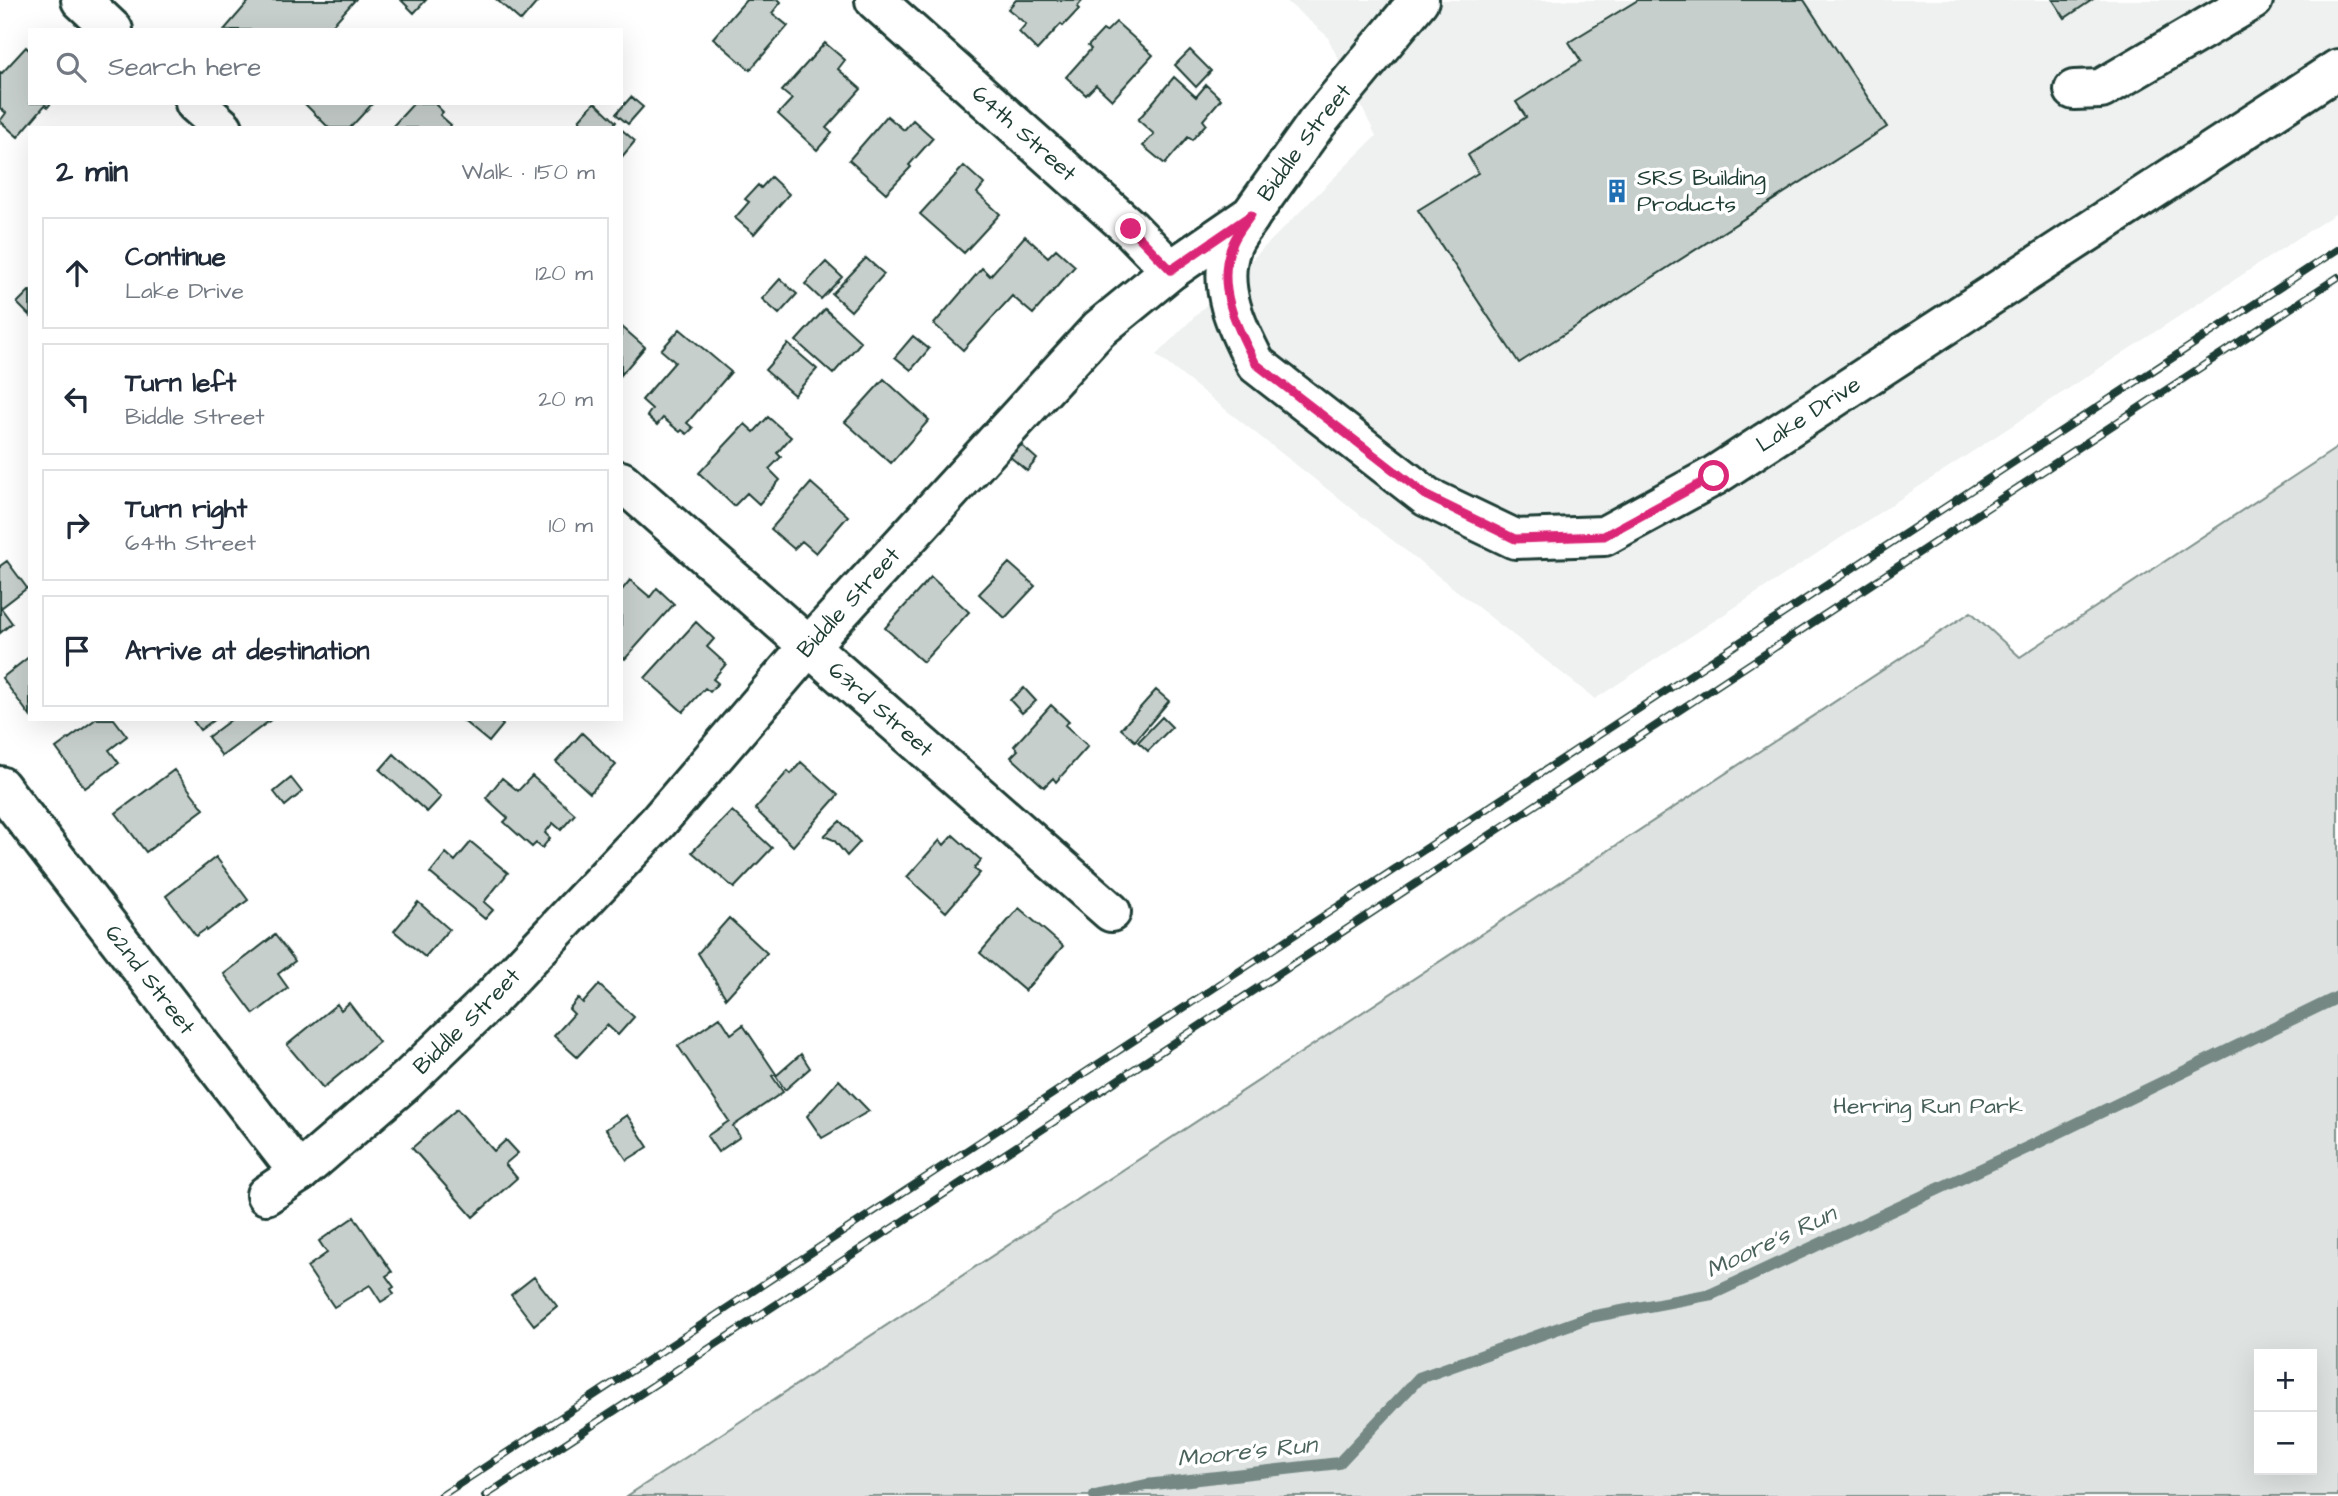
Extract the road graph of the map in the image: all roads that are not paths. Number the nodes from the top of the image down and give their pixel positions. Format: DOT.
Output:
graph roads {
  1 [pos="81,0"];
  2 [pos="875,0"];
  3 [pos="1419,0"];
  4 [pos="2253,0"];
  5 [pos="111,28"];
  6 [pos="2338,69"];
  7 [pos="2074,90"];
  8 [pos="197,105"];
  9 [pos="221,126"];
  10 [pos="1251,215"];
  11 [pos="1171,270"];
  12 [pos="623,483"];
  13 [pos="808,647"];
  14 [pos="0,786"];
  15 [pos="1111,912"];
  16 [pos="299,1173"];
  17 [pos="266,1195"];
  1 -- 5 [label="street"];
  2 -- 11 [label="street, 64th Street"];
  3 -- 10 [label="street, Biddle Street"];
  4 -- 7 [label="street"];
  6 -- 10 [label="street, Lake Drive"];
  8 -- 9 [label="street"];
  10 -- 11 [label="street, Biddle Street"];
  11 -- 13 [label="street, Biddle Street"];
  12 -- 13 [label="street, 63rd Street"];
  13 -- 15 [label="street, 63rd Street"];
  13 -- 16 [label="street, Biddle Street"];
  14 -- 16 [label="street, 62nd Street"];
  16 -- 17 [label="street, Biddle Street"];
}
